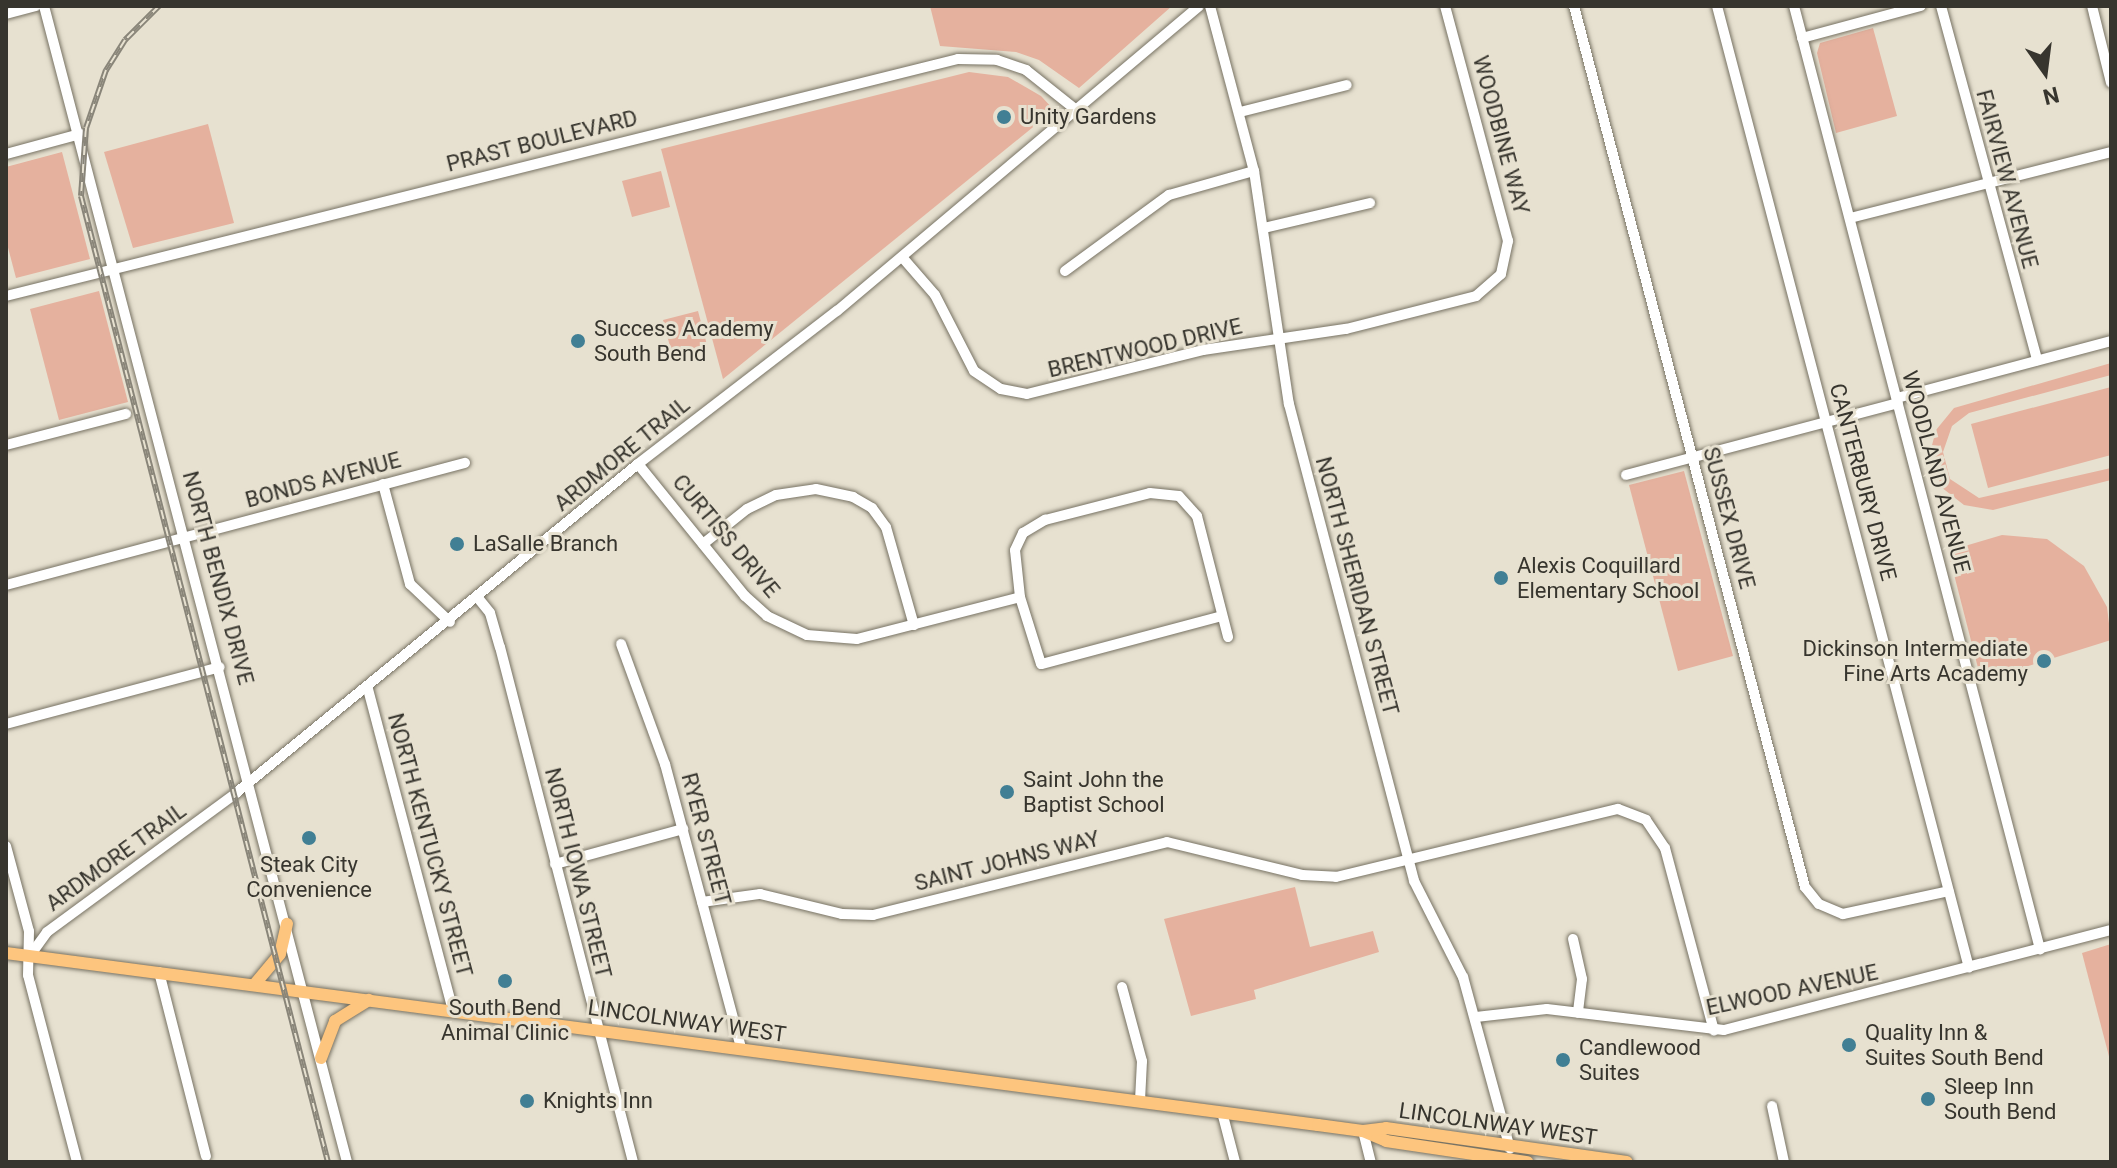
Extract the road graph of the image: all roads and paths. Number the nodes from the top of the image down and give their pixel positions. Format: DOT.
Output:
graph roads {
  1 [pos="36,6"];
  2 [pos="44,6"];
  3 [pos="1199,6"];
  4 [pos="1210,6"];
  5 [pos="1445,6"];
  6 [pos="1574,6"];
  7 [pos="1717,6"];
  8 [pos="1794,6"];
  9 [pos="1921,6"];
  10 [pos="1941,6"];
  11 [pos="2092,6"];
  12 [pos="6,14"];
  13 [pos="1802,38"];
  14 [pos="2111,83"];
  15 [pos="1347,85"];
  16 [pos="1075,109"];
  17 [pos="1240,112"];
  18 [pos="80,134"];
  19 [pos="2111,152"];
  20 [pos="6,154"];
  21 [pos="1254,171"];
  22 [pos="1987,183"];
  23 [pos="1370,203"];
  24 [pos="1850,218"];
  25 [pos="1264,228"];
  26 [pos="902,257"];
  27 [pos="116,268"];
  28 [pos="1065,271"];
  29 [pos="1501,274"];
  30 [pos="6,296"];
  31 [pos="1277,340"];
  32 [pos="2111,341"];
  33 [pos="2037,360"];
  34 [pos="1897,400"];
  35 [pos="126,414"];
  36 [pos="1827,422"];
  37 [pos="6,445"];
  38 [pos="1692,457"];
  39 [pos="465,463"];
  40 [pos="638,464"];
  41 [pos="1626,475"];
  42 [pos="383,484"];
  43 [pos="186,538"];
  44 [pos="703,544"];
  45 [pos="6,585"];
  46 [pos="1020,597"];
  47 [pos="478,598"];
  48 [pos="1222,616"];
  49 [pos="450,622"];
  50 [pos="914,625"];
  51 [pos="1228,637"];
  52 [pos="621,644"];
  53 [pos="220,667"];
  54 [pos="368,689"];
  55 [pos="6,724"];
  56 [pos="250,782"];
  57 [pos="683,829"];
  58 [pos="6,846"];
  59 [pos="1409,860"];
  60 [pos="555,864"];
  61 [pos="1949,891"];
  62 [pos="702,902"];
  63 [pos="287,924"];
  64 [pos="2111,930"];
  65 [pos="1573,939"];
  66 [pos="2040,949"];
  67 [pos="6,953"];
  68 [pos="29,957"];
  69 [pos="1969,968"];
  70 [pos="159,972"];
  71 [pos="254,985"];
  72 [pos="1122,987"];
  73 [pos="304,991"];
  74 [pos="369,1000"];
  75 [pos="453,1011"];
  76 [pos="1578,1013"];
  77 [pos="1476,1017"];
  78 [pos="598,1029"];
  79 [pos="1714,1031"];
  80 [pos="741,1048"];
  81 [pos="321,1058"];
  82 [pos="1140,1101"];
  83 [pos="1772,1106"];
  84 [pos="1222,1112"];
  85 [pos="1363,1131"];
  86 [pos="1508,1145"];
  87 [pos="206,1156"];
  88 [pos="1233,1161"];
  89 [pos="1513,1161"];
  90 [pos="77,1162"];
  91 [pos="347,1162"];
  92 [pos="633,1162"];
  93 [pos="1371,1162"];
  94 [pos="1527,1162"];
  95 [pos="1627,1162"];
  96 [pos="1784,1162"];
  1 -- 12 [label="street"];
  2 -- 18 [label="street, NORTH BENDIX DRIVE"];
  3 -- 16 [label="street, ARDMORE TRAIL"];
  4 -- 17 [label="street, NORTH SHERIDAN STREET"];
  5 -- 29 [label="street, WOODBINE WAY"];
  6 -- 38 [label="street, SUSSEX DRIVE"];
  7 -- 36 [label="street, CANTERBURY DRIVE"];
  8 -- 13 [label="street, WOODLAND AVENUE"];
  9 -- 13 [label="street"];
  10 -- 22 [label="street, FAIRVIEW AVENUE"];
  11 -- 14 [label="street"];
  13 -- 24 [label="street, WOODLAND AVENUE"];
  15 -- 17 [label="street"];
  16 -- 26 [label="street, ARDMORE TRAIL"];
  16 -- 27 [label="street, PRAST BOULEVARD"];
  17 -- 21 [label="street, NORTH SHERIDAN STREET"];
  18 -- 20 [label="street"];
  18 -- 27 [label="street, NORTH BENDIX DRIVE"];
  19 -- 22 [label="street"];
  21 -- 25 [label="street, NORTH SHERIDAN STREET"];
  21 -- 28 [label="street"];
  22 -- 24 [label="street"];
  22 -- 33 [label="street, FAIRVIEW AVENUE"];
  23 -- 25 [label="street"];
  24 -- 34 [label="street, WOODLAND AVENUE"];
  25 -- 31 [label="street, NORTH SHERIDAN STREET"];
  26 -- 31 [label="street, BRENTWOOD DRIVE"];
  26 -- 40 [label="street, ARDMORE TRAIL"];
  27 -- 30 [label="street, PRAST BOULEVARD"];
  27 -- 43 [label="street, NORTH BENDIX DRIVE"];
  29 -- 31 [label="street, BRENTWOOD DRIVE"];
  31 -- 59 [label="street, NORTH SHERIDAN STREET"];
  32 -- 33 [label="street"];
  33 -- 34 [label="street"];
  34 -- 36 [label="street"];
  34 -- 66 [label="street, WOODLAND AVENUE"];
  35 -- 37 [label="street"];
  36 -- 38 [label="street"];
  36 -- 61 [label="street, CANTERBURY DRIVE"];
  38 -- 41 [label="street"];
  38 -- 61 [label="street, SUSSEX DRIVE"];
  39 -- 42 [label="street, BONDS AVENUE"];
  40 -- 44 [label="street, CURTISS DRIVE"];
  40 -- 47 [label="street, ARDMORE TRAIL"];
  42 -- 43 [label="street, BONDS AVENUE"];
  42 -- 49 [label="street"];
  43 -- 45 [label="street, BONDS AVENUE"];
  43 -- 53 [label="street, NORTH BENDIX DRIVE"];
  44 -- 50 [label="street, CURTISS DRIVE"];
  44 -- 50 [label="street"];
  46 -- 48 [label="street"];
  46 -- 48 [label="street"];
  46 -- 50 [label="street, CURTISS DRIVE"];
  47 -- 49 [label="street, ARDMORE TRAIL"];
  47 -- 60 [label="street, NORTH IOWA STREET"];
  48 -- 51 [label="street"];
  49 -- 54 [label="street, ARDMORE TRAIL"];
  52 -- 57 [label="street, RYER STREET"];
  53 -- 55 [label="street"];
  53 -- 56 [label="street, NORTH BENDIX DRIVE"];
  54 -- 56 [label="street, ARDMORE TRAIL"];
  54 -- 75 [label="street, NORTH KENTUCKY STREET"];
  56 -- 63 [label="street, NORTH BENDIX DRIVE"];
  56 -- 68 [label="street, ARDMORE TRAIL"];
  57 -- 60 [label="street"];
  57 -- 62 [label="street, RYER STREET"];
  58 -- 68 [label="street"];
  59 -- 62 [label="street, SAINT JOHNS WAY"];
  59 -- 77 [label="street, NORTH SHERIDAN STREET"];
  59 -- 79 [label="street, SAINT JOHNS WAY"];
  60 -- 78 [label="street, NORTH IOWA STREET"];
  61 -- 69 [label="street, CANTERBURY DRIVE"];
  62 -- 80 [label="street, RYER STREET"];
  63 -- 71 [label="main road"];
  63 -- 73 [label="street, NORTH BENDIX DRIVE"];
  64 -- 66 [label="street, ELWOOD AVENUE"];
  65 -- 76 [label="street"];
  66 -- 69 [label="street, ELWOOD AVENUE"];
  67 -- 68 [label="main road, LINCOLNWAY WEST"];
  68 -- 70 [label="main road, LINCOLNWAY WEST"];
  68 -- 90 [label="street"];
  69 -- 79 [label="street, ELWOOD AVENUE"];
  70 -- 71 [label="main road, LINCOLNWAY WEST"];
  70 -- 87 [label="street"];
  71 -- 73 [label="main road, LINCOLNWAY WEST"];
  72 -- 82 [label="street"];
  73 -- 74 [label="main road, LINCOLNWAY WEST"];
  73 -- 81 [label="street, NORTH BENDIX DRIVE"];
  74 -- 75 [label="main road, LINCOLNWAY WEST"];
  74 -- 81 [label="main road"];
  75 -- 78 [label="main road, LINCOLNWAY WEST"];
  76 -- 77 [label="street, ELWOOD AVENUE"];
  76 -- 79 [label="street, ELWOOD AVENUE"];
  77 -- 86 [label="street, NORTH SHERIDAN STREET"];
  78 -- 80 [label="main road, LINCOLNWAY WEST"];
  78 -- 92 [label="street, NORTH IOWA STREET"];
  80 -- 82 [label="main road, LINCOLNWAY WEST"];
  81 -- 91 [label="street, NORTH BENDIX DRIVE"];
  82 -- 84 [label="main road, LINCOLNWAY WEST"];
  83 -- 96 [label="street"];
  84 -- 85 [label="main road, LINCOLNWAY WEST"];
  84 -- 88 [label="street"];
  85 -- 86 [label="main road, LINCOLNWAY WEST"];
  85 -- 89 [label="main road, LINCOLNWAY WEST"];
  85 -- 93 [label="street"];
  86 -- 89 [label="street, NORTH SHERIDAN STREET"];
  86 -- 95 [label="main road, LINCOLNWAY WEST"];
  89 -- 94 [label="main road, LINCOLNWAY WEST"];
}
